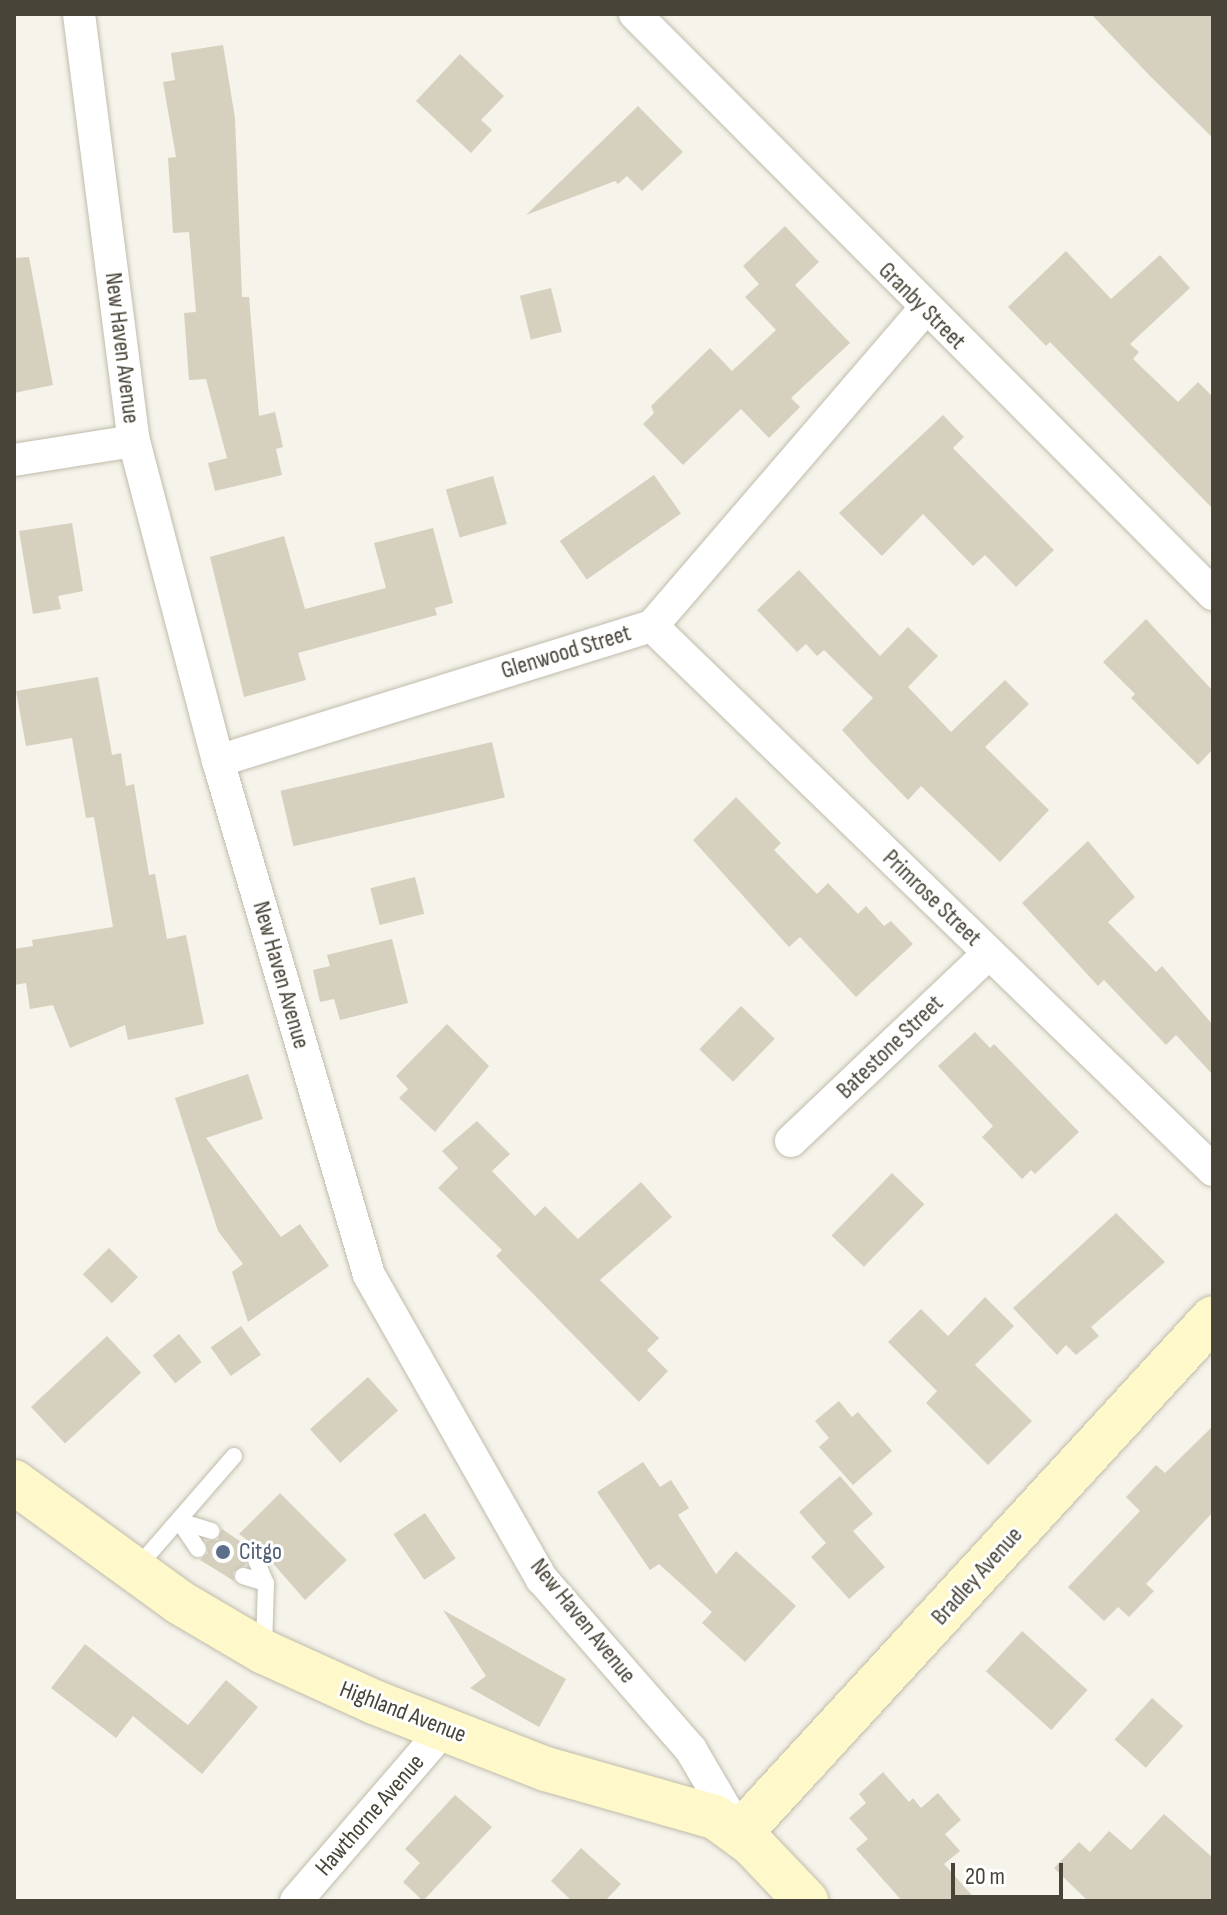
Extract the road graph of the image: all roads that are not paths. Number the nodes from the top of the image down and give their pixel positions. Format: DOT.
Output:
graph roads {
  1 [pos="79,14"];
  2 [pos="635,14"];
  3 [pos="925,309"];
  4 [pos="134,441"];
  5 [pos="14,460"];
  6 [pos="1213,594"];
  7 [pos="652,626"];
  8 [pos="218,761"];
  9 [pos="989,953"];
  10 [pos="791,1141"];
  11 [pos="1213,1170"];
  12 [pos="1213,1318"];
  13 [pos="234,1456"];
  14 [pos="14,1482"];
  15 [pos="179,1521"];
  16 [pos="211,1531"];
  17 [pos="198,1549"];
  18 [pos="256,1560"];
  19 [pos="134,1571"];
  20 [pos="243,1576"];
  21 [pos="266,1583"];
  22 [pos="264,1652"];
  23 [pos="445,1728"];
  24 [pos="740,1833"];
  25 [pos="296,1901"];
  26 [pos="806,1901"];
  1 -- 4 [label="street, New Haven Avenue"];
  2 -- 3 [label="street, Granby Street"];
  3 -- 6 [label="street, Granby Street"];
  3 -- 7 [label="street, Glenwood Street"];
  4 -- 5 [label="street"];
  4 -- 8 [label="street, New Haven Avenue"];
  7 -- 8 [label="street, Glenwood Street"];
  7 -- 9 [label="street, Primrose Street"];
  8 -- 24 [label="street, New Haven Avenue"];
  9 -- 10 [label="street, Batestone Street"];
  9 -- 11 [label="street, Primrose Street"];
  12 -- 24 [label="main road, Bradley Avenue"];
  13 -- 15 [label="lane"];
  14 -- 19 [label="main road, Highland Avenue"];
  15 -- 16 [label="lane"];
  15 -- 17 [label="lane"];
  15 -- 19 [label="lane"];
  18 -- 21 [label="lane"];
  19 -- 22 [label="main road, Highland Avenue"];
  20 -- 21 [label="lane"];
  21 -- 22 [label="lane"];
  22 -- 23 [label="main road, Highland Avenue"];
  23 -- 24 [label="main road, Highland Avenue"];
  23 -- 25 [label="street, Hawthorne Avenue"];
  24 -- 26 [label="main road, Highland Avenue"];
}
